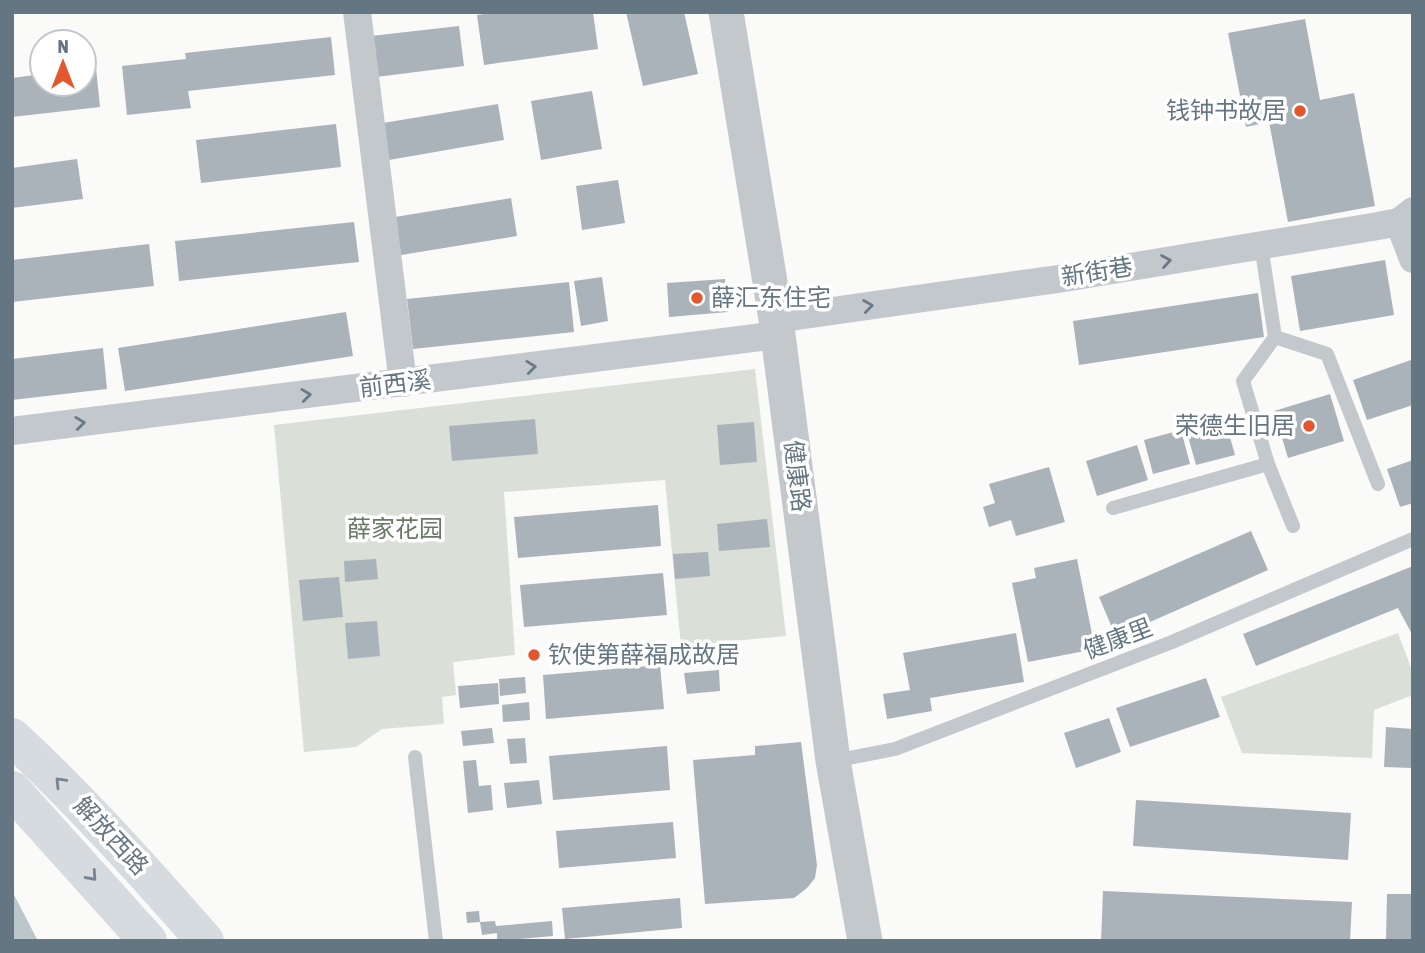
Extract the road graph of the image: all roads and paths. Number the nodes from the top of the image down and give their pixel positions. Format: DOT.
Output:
graph roads {
  1 [pos="357,12"];
  2 [pos="726,12"];
  3 [pos="1406,216"];
  4 [pos="1261,245"];
  5 [pos="1413,259"];
  6 [pos="777,327"];
  7 [pos="1275,337"];
  8 [pos="403,383"];
  9 [pos="12,431"];
  10 [pos="1268,464"];
  11 [pos="1378,484"];
  12 [pos="1113,508"];
  13 [pos="1293,526"];
  14 [pos="1413,539"];
  15 [pos="12,737"];
  16 [pos="415,757"];
  17 [pos="833,761"];
  18 [pos="12,790"];
  19 [pos="148,941"];
  20 [pos="205,941"];
  21 [pos="436,941"];
  22 [pos="865,941"];
  1 -- 8 [label="street"];
  2 -- 6 [label="street, 健康路"];
  3 -- 4 [label="street, 新街巷"];
  3 -- 5 [label="street"];
  6 -- 4 [label="street, 新街巷, one-way"];
  4 -- 7 [label="lane"];
  8 -- 6 [label="street, 前西溪, one-way"];
  6 -- 17 [label="street, 健康路"];
  7 -- 10 [label="lane"];
  7 -- 11 [label="lane"];
  9 -- 8 [label="street, 前西溪, one-way"];
  10 -- 12 [label="lane"];
  10 -- 13 [label="lane"];
  14 -- 17 [label="lane, 健康里"];
  20 -- 15 [label="main road, 解放西路, one-way"];
  16 -- 21 [label="lane"];
  17 -- 22 [label="street, 健康路"];
  18 -- 19 [label="main road, 解放西路, one-way"];
}
